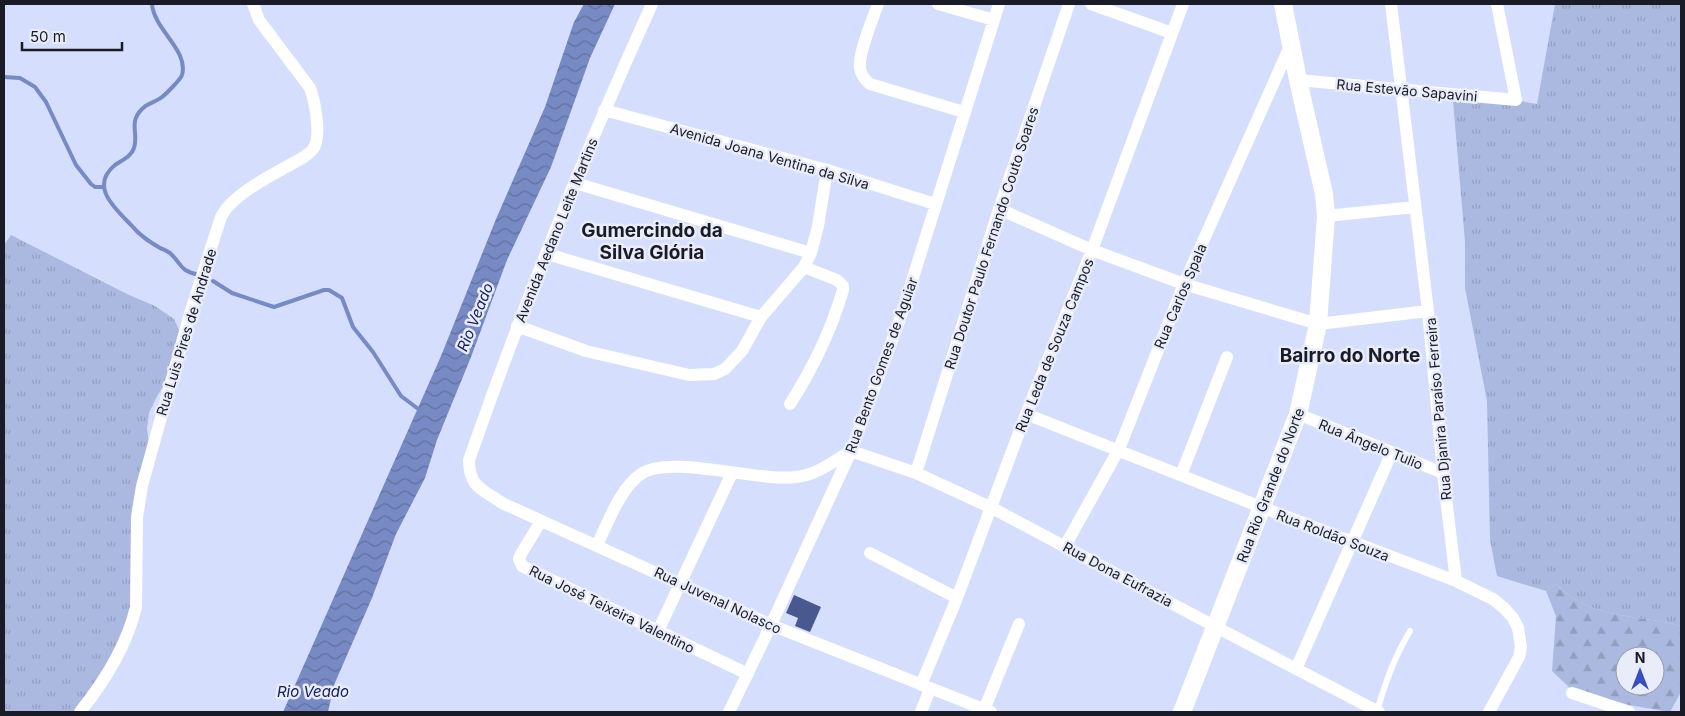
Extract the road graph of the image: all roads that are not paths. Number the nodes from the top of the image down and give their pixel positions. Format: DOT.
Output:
graph roads {
  1 [pos="253,4"];
  2 [pos="652,4"];
  3 [pos="878,4"];
  4 [pos="938,4"];
  5 [pos="999,4"];
  6 [pos="1069,4"];
  7 [pos="1091,4"];
  8 [pos="1183,4"];
  9 [pos="1284,4"];
  10 [pos="1391,4"];
  11 [pos="1497,4"];
  12 [pos="994,20"];
  13 [pos="1172,33"];
  14 [pos="1291,44"];
  15 [pos="1298,80"];
  16 [pos="1402,89"];
  17 [pos="604,110"];
  18 [pos="964,112"];
  19 [pos="827,170"];
  20 [pos="575,183"];
  21 [pos="935,204"];
  22 [pos="1415,207"];
  23 [pos="999,209"];
  24 [pos="1326,216"];
  25 [pos="1092,250"];
  26 [pos="811,253"];
  27 [pos="546,254"];
  28 [pos="804,267"];
  29 [pos="1184,284"];
  30 [pos="1428,311"];
  31 [pos="761,317"];
  32 [pos="1318,324"];
  33 [pos="517,326"];
  34 [pos="1226,357"];
  35 [pos="790,404"];
  36 [pos="1026,414"];
  37 [pos="1298,414"];
  38 [pos="1119,449"];
  39 [pos="851,450"];
  40 [pos="1392,452"];
  41 [pos="468,460"];
  42 [pos="732,473"];
  43 [pos="1443,473"];
  44 [pos="916,474"];
  45 [pos="1181,475"];
  46 [pos="1262,507"];
  47 [pos="992,508"];
  48 [pos="541,521"];
  49 [pos="1353,543"];
  50 [pos="597,545"];
  51 [pos="1065,546"];
  52 [pos="870,554"];
  53 [pos="1456,581"];
  54 [pos="681,583"];
  55 [pos="957,598"];
  56 [pos="1019,624"];
  57 [pos="771,625"];
  58 [pos="1216,627"];
  59 [pos="658,631"];
  60 [pos="1410,631"];
  61 [pos="1296,669"];
  62 [pos="748,674"];
  63 [pos="926,687"];
  64 [pos="1572,693"];
  65 [pos="987,711"];
  66 [pos="1622,711"];
  67 [pos="80,712"];
  68 [pos="730,712"];
  69 [pos="921,712"];
  70 [pos="1182,712"];
  71 [pos="1378,712"];
  72 [pos="1489,712"];
  1 -- 67 [label="street, Rua Luis Pires de Andrade"];
  2 -- 17 [label="street, Avenida Aedano Leite Martins"];
  3 -- 18 [label="street"];
  4 -- 12 [label="street"];
  5 -- 12 [label="street, Rua Bento Gomes de Aguiar"];
  6 -- 23 [label="street, Rua Doutor Paulo Fernando Couto Soares"];
  7 -- 13 [label="street"];
  8 -- 13 [label="street, Rua Leda de Souza Campos"];
  9 -- 14 [label="main road, Rua Rio Grande do Norte"];
  10 -- 16 [label="street, Rua Djanira Paraíso Ferreira"];
  11 -- 16 [label="street, Rua Estevão Sapavini"];
  12 -- 18 [label="street, Rua Bento Gomes de Aguiar"];
  13 -- 25 [label="street, Rua Leda de Souza Campos"];
  14 -- 15 [label="main road, Rua Rio Grande do Norte"];
  14 -- 29 [label="street, Rua Carlos Spala"];
  15 -- 16 [label="street, Rua Estevão Sapavini"];
  15 -- 24 [label="main road, Rua Rio Grande do Norte"];
  16 -- 22 [label="street, Rua Djanira Paraíso Ferreira"];
  17 -- 19 [label="street, Avenida Joana Ventina da Silva"];
  17 -- 20 [label="street, Avenida Aedano Leite Martins"];
  18 -- 21 [label="street, Rua Bento Gomes de Aguiar"];
  19 -- 21 [label="street, Avenida Joana Ventina da Silva"];
  19 -- 26 [label="street"];
  20 -- 26 [label="street"];
  20 -- 27 [label="street, Avenida Aedano Leite Martins"];
  21 -- 39 [label="street, Rua Bento Gomes de Aguiar"];
  22 -- 24 [label="street"];
  22 -- 30 [label="street, Rua Djanira Paraíso Ferreira"];
  23 -- 25 [label="street"];
  23 -- 44 [label="street, Rua Doutor Paulo Fernando Couto Soares"];
  24 -- 32 [label="main road, Rua Rio Grande do Norte"];
  25 -- 29 [label="street"];
  25 -- 36 [label="street, Rua Leda de Souza Campos"];
  26 -- 28 [label="street"];
  27 -- 31 [label="street"];
  27 -- 33 [label="street, Avenida Aedano Leite Martins"];
  28 -- 31 [label="street"];
  28 -- 35 [label="street"];
  29 -- 32 [label="street"];
  29 -- 38 [label="street, Rua Carlos Spala"];
  30 -- 32 [label="street"];
  30 -- 43 [label="street, Rua Djanira Paraíso Ferreira"];
  31 -- 33 [label="street"];
  32 -- 37 [label="main road, Rua Rio Grande do Norte"];
  33 -- 41 [label="street, Avenida Aedano Leite Martins"];
  34 -- 45 [label="street"];
  36 -- 38 [label="street, Rua Roldão Souza"];
  36 -- 47 [label="street, Rua Leda de Souza Campos"];
  37 -- 40 [label="street, Rua Ângelo Tulio"];
  37 -- 46 [label="main road, Rua Rio Grande do Norte"];
  38 -- 45 [label="street, Rua Roldão Souza"];
  38 -- 51 [label="street, Rua Carlos Spala"];
  39 -- 42 [label="street"];
  39 -- 44 [label="street, Rua Dona Eufrazia"];
  39 -- 57 [label="street, Rua Bento Gomes de Aguiar"];
  40 -- 43 [label="street, Rua Ângelo Tulio"];
  40 -- 49 [label="street"];
  41 -- 48 [label="street, Rua Juvenal Nolasco"];
  42 -- 50 [label="street"];
  42 -- 54 [label="street"];
  43 -- 53 [label="street, Rua Djanira Paraíso Ferreira"];
  44 -- 47 [label="street, Rua Dona Eufrazia"];
  45 -- 46 [label="street, Rua Roldão Souza"];
  46 -- 49 [label="street, Rua Roldão Souza"];
  46 -- 58 [label="main road, Rua Rio Grande do Norte"];
  47 -- 51 [label="street, Rua Dona Eufrazia"];
  47 -- 55 [label="street, Rua Leda de Souza Campos"];
  48 -- 50 [label="street, Rua Juvenal Nolasco"];
  48 -- 59 [label="street, Rua José Teixeira Valentino"];
  49 -- 53 [label="street, Rua Roldão Souza"];
  49 -- 61 [label="street"];
  50 -- 54 [label="street, Rua Juvenal Nolasco"];
  51 -- 58 [label="street, Rua Dona Eufrazia"];
  52 -- 55 [label="street"];
  53 -- 72 [label="street, Rua Roldão Souza"];
  54 -- 57 [label="street, Rua Juvenal Nolasco"];
  54 -- 59 [label="street"];
  55 -- 63 [label="street, Rua Leda de Souza Campos"];
  56 -- 65 [label="street"];
  57 -- 62 [label="street, Rua Bento Gomes de Aguiar"];
  57 -- 63 [label="street, Rua Juvenal Nolasco"];
  58 -- 61 [label="street, Rua Dona Eufrazia"];
  58 -- 70 [label="main road, Rua Rio Grande do Norte"];
  59 -- 62 [label="street, Rua José Teixeira Valentino"];
  60 -- 71 [label="lane"];
  61 -- 71 [label="street, Rua Dona Eufrazia"];
  62 -- 68 [label="street, Rua Bento Gomes de Aguiar"];
  63 -- 65 [label="street, Rua Juvenal Nolasco"];
  63 -- 69 [label="street, Rua Leda de Souza Campos"];
  64 -- 66 [label="street"];
}
